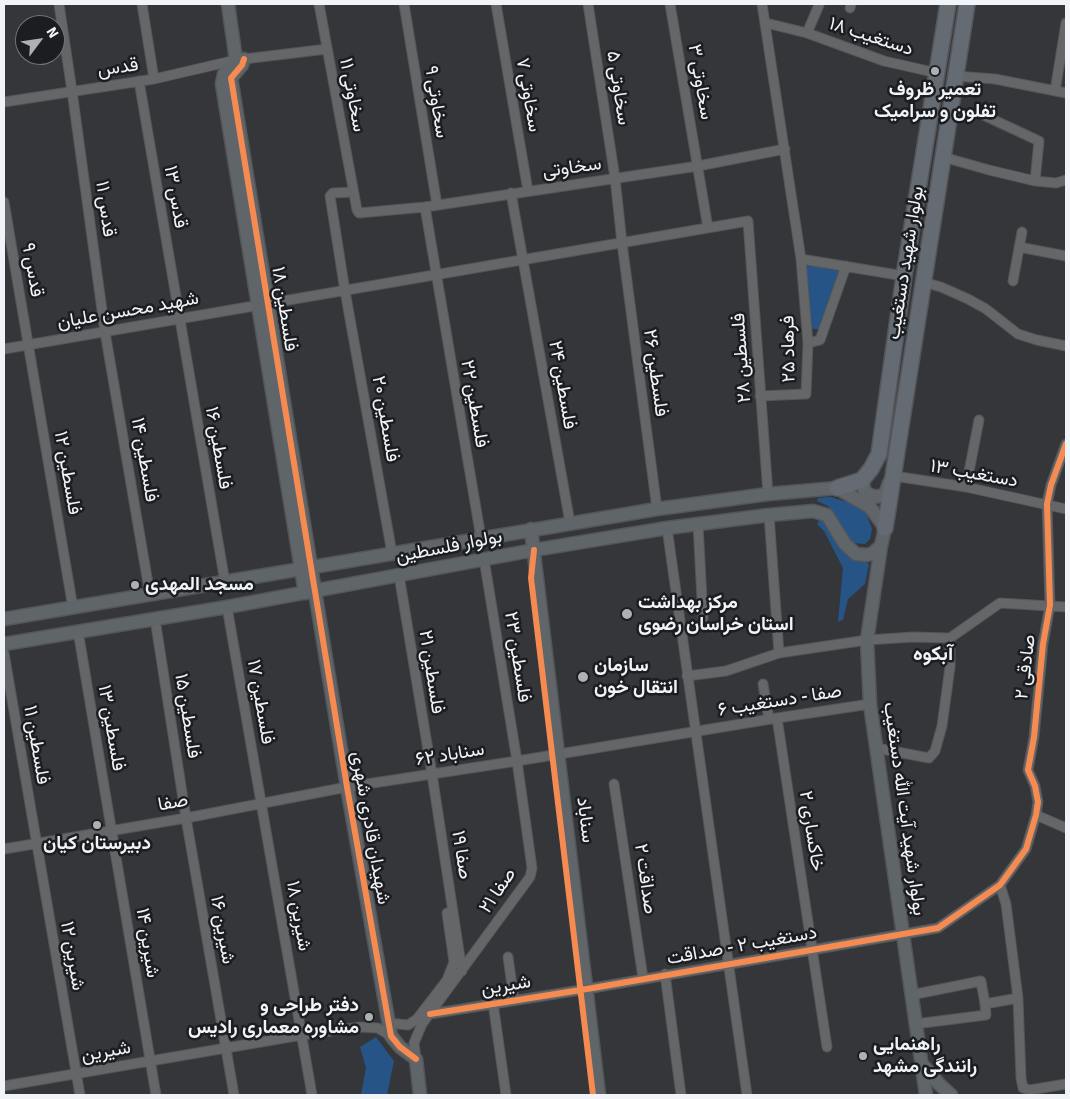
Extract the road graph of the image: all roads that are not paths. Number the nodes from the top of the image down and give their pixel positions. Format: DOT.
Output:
graph roads {
  1 [pos="59,4"];
  2 [pos="142,4"];
  3 [pos="228,4"];
  4 [pos="235,4"];
  5 [pos="319,4"];
  6 [pos="404,4"];
  7 [pos="496,4"];
  8 [pos="588,4"];
  9 [pos="670,4"];
  10 [pos="762,4"];
  11 [pos="948,4"];
  12 [pos="967,4"];
  13 [pos="819,5"];
  14 [pos="766,23"];
  15 [pos="1066,23"];
  16 [pos="807,33"];
  17 [pos="327,49"];
  18 [pos="240,60"];
  19 [pos="937,73"];
  20 [pos="956,76"];
  21 [pos="154,79"];
  22 [pos="139,82"];
  23 [pos="1055,90"];
  24 [pos="72,91"];
  25 [pos="1066,93"];
  26 [pos="4,102"];
  27 [pos="980,114"];
  28 [pos="785,149"];
  29 [pos="943,157"];
  30 [pos="698,166"];
  31 [pos="616,178"];
  32 [pos="1066,180"];
  33 [pos="1035,181"];
  34 [pos="528,191"];
  35 [pos="353,192"];
  36 [pos="511,193"];
  37 [pos="4,202"];
  38 [pos="437,205"];
  39 [pos="424,207"];
  40 [pos="362,213"];
  41 [pos="748,221"];
  42 [pos="708,228"];
  43 [pos="1022,232"];
  44 [pos="622,243"];
  45 [pos="1019,248"];
  46 [pos="1066,256"];
  47 [pos="801,259"];
  48 [pos="522,260"];
  49 [pos="846,266"];
  50 [pos="436,275"];
  51 [pos="904,276"];
  52 [pos="1013,281"];
  53 [pos="923,282"];
  54 [pos="345,291"];
  55 [pos="263,305"];
  56 [pos="179,319"];
  57 [pos="105,332"];
  58 [pos="808,343"];
  59 [pos="29,345"];
  60 [pos="1066,346"];
  61 [pos="4,349"];
  62 [pos="760,396"];
  63 [pos="979,420"];
  64 [pos="1066,444"];
  65 [pos="898,449"];
  66 [pos="894,476"];
  67 [pos="862,480"];
  68 [pos="966,487"];
  69 [pos="837,488"];
  70 [pos="768,494"];
  71 [pos="1047,504"];
  72 [pos="1066,508"];
  73 [pos="657,509"];
  74 [pos="569,516"];
  75 [pos="769,516"];
  76 [pos="698,524"];
  77 [pos="667,528"];
  78 [pos="885,528"];
  79 [pos="531,529"];
  80 [pos="481,538"];
  81 [pos="881,546"];
  82 [pos="534,550"];
  83 [pos="392,554"];
  84 [pos="484,559"];
  85 [pos="306,568"];
  86 [pos="399,575"];
  87 [pos="224,582"];
  88 [pos="310,592"];
  89 [pos="150,595"];
  90 [pos="1050,605"];
  91 [pos="227,607"];
  92 [pos="1066,607"];
  93 [pos="73,608"];
  94 [pos="703,618"];
  95 [pos="4,619"];
  96 [pos="155,619"];
  97 [pos="78,631"];
  98 [pos="950,638"];
  99 [pos="867,640"];
  100 [pos="4,644"];
  101 [pos="4,652"];
  102 [pos="779,653"];
  103 [pos="687,676"];
  104 [pos="763,684"];
  105 [pos="870,704"];
  106 [pos="773,718"];
  107 [pos="695,731"];
  108 [pos="876,748"];
  109 [pos="558,754"];
  110 [pos="517,761"];
  111 [pos="432,774"];
  112 [pos="614,784"];
  113 [pos="347,787"];
  114 [pos="262,802"];
  115 [pos="1036,815"];
  116 [pos="186,818"];
  117 [pos="1066,828"];
  118 [pos="112,830"];
  119 [pos="36,843"];
  120 [pos="4,849"];
  121 [pos="1000,885"];
  122 [pos="451,896"];
  123 [pos="902,934"];
  124 [pos="813,949"];
  125 [pos="508,957"];
  126 [pos="728,964"];
  127 [pos="462,971"];
  128 [pos="665,974"];
  129 [pos="643,978"];
  130 [pos="587,989"];
  131 [pos="911,994"];
  132 [pos="1018,998"];
  133 [pos="514,1000"];
  134 [pos="493,1003"];
  135 [pos="985,1004"];
  136 [pos="430,1014"];
  137 [pos="389,1022"];
  138 [pos="915,1024"];
  139 [pos="302,1035"];
  140 [pos="391,1036"];
  141 [pos="826,1047"];
  142 [pos="226,1048"];
  143 [pos="416,1059"];
  144 [pos="150,1061"];
  145 [pos="921,1063"];
  146 [pos="76,1074"];
  147 [pos="1066,1084"];
  148 [pos="4,1086"];
  149 [pos="80,1095"];
  150 [pos="156,1095"];
  151 [pos="234,1095"];
  152 [pos="312,1095"];
  153 [pos="420,1095"];
  154 [pos="506,1095"];
  155 [pos="599,1095"];
  156 [pos="681,1095"];
  157 [pos="747,1095"];
  158 [pos="926,1095"];
  159 [pos="951,1095"];
  1 -- 24 [label="street, قدس ۱۱"];
  2 -- 21 [label="street"];
  3 -- 18 [label="main road"];
  4 -- 18 [label="main road"];
  5 -- 17 [label="street, سخاوتی ۱۱"];
  6 -- 38 [label="street, سخاوتی ۹"];
  7 -- 34 [label="street, سخاوتی ۷"];
  8 -- 31 [label="street, سخاوتی ۵"];
  9 -- 30 [label="street, سخاوتی ۳"];
  10 -- 14 [label="street"];
  11 -- 19 [label="main road, بولوار شهید دستغیب"];
  12 -- 20 [label="main road, بولوار شهید دستغیب"];
  13 -- 16 [label="street"];
  14 -- 16 [label="street, دستغیب ۱۸"];
  14 -- 28 [label="street, فرهاد ۲۵"];
  15 -- 23 [label="street"];
  16 -- 19 [label="street, دستغیب ۱۸"];
  17 -- 18 [label="street, قدس"];
  17 -- 35 [label="street, سخاوتی ۱۱"];
  18 -- 21 [label="street, قدس"];
  18 -- 55 [label="main road, فلسطین ۱۸"];
  19 -- 51 [label="main road, بولوار شهید دستغیب"];
  20 -- 23 [label="street"];
  20 -- 29 [label="main road, بولوار شهید دستغیب"];
  21 -- 22 [label="street, قدس"];
  22 -- 24 [label="street, قدس"];
  22 -- 56 [label="street, قدس ۱۳"];
  23 -- 25 [label="street"];
  24 -- 26 [label="street, قدس"];
  24 -- 57 [label="street, قدس ۱۱"];
  27 -- 33 [label="street"];
  28 -- 30 [label="street, سخاوتی"];
  28 -- 47 [label="street, فرهاد ۲۵"];
  29 -- 33 [label="street"];
  29 -- 53 [label="main road, بولوار شهید دستغیب"];
  30 -- 31 [label="street, سخاوتی"];
  30 -- 42 [label="street, سخاوتی ۳"];
  31 -- 34 [label="street, سخاوتی"];
  31 -- 44 [label="street, سخاوتی ۵"];
  32 -- 33 [label="street"];
  34 -- 36 [label="street, سخاوتی"];
  35 -- 40 [label="street, سخاوتی ۱۱"];
  35 -- 54 [label="street, فلسطین ۲۰"];
  36 -- 38 [label="street, سخاوتی"];
  36 -- 48 [label="street, فلسطین ۲۴"];
  37 -- 59 [label="street, قدس ۹"];
  38 -- 39 [label="street, سخاوتی"];
  39 -- 40 [label="street, سخاوتی"];
  39 -- 50 [label="street, فلسطین ۲۲"];
  41 -- 42 [label="street, شهید محسن علیان"];
  41 -- 62 [label="street, فلسطین ۲۸"];
  42 -- 44 [label="street, شهید محسن علیان"];
  43 -- 45 [label="street"];
  44 -- 48 [label="street, شهید محسن علیان"];
  44 -- 73 [label="street, فلسطین ۲۶"];
  45 -- 46 [label="street"];
  45 -- 52 [label="street"];
  47 -- 49 [label="street"];
  47 -- 58 [label="street, فرهاد ۲۵"];
  48 -- 50 [label="street, شهید محسن علیان"];
  48 -- 74 [label="street, فلسطین ۲۴"];
  49 -- 51 [label="street"];
  49 -- 58 [label="street"];
  50 -- 54 [label="street, شهید محسن علیان"];
  50 -- 80 [label="street, فلسطین ۲۲"];
  51 -- 67 [label="main road, بولوار شهید دستغیب"];
  53 -- 60 [label="street"];
  53 -- 65 [label="main road, بولوار شهید دستغیب"];
  54 -- 55 [label="street, شهید محسن علیان"];
  54 -- 83 [label="street, فلسطین ۲۰"];
  55 -- 56 [label="street, شهید محسن علیان"];
  55 -- 85 [label="main road, فلسطین ۱۸"];
  56 -- 57 [label="street, شهید محسن علیان"];
  56 -- 87 [label="street, فلسطین ۱۶"];
  57 -- 59 [label="street, شهید محسن علیان"];
  57 -- 89 [label="street, فلسطین ۱۴"];
  58 -- 62 [label="street, فرهاد ۲۵"];
  59 -- 61 [label="street, شهید محسن علیان"];
  59 -- 93 [label="street, فلسطین ۱۲"];
  62 -- 70 [label="street, فلسطین ۲۸"];
  63 -- 68 [label="street"];
  64 -- 71 [label="street, صادقی ۲"];
  65 -- 66 [label="main road, بولوار شهید دستغیب"];
  65 -- 67 [label="main road"];
  66 -- 68 [label="street, دستغیب ۱۳"];
  66 -- 78 [label="main road, بولوار شهید دستغیب"];
  67 -- 69 [label="main road"];
  68 -- 71 [label="street, دستغیب ۱۳"];
  69 -- 70 [label="main road, بولوار فلسطین"];
  69 -- 78 [label="main road"];
  70 -- 73 [label="main road, بولوار فلسطین"];
  71 -- 72 [label="street, دستغیب ۱۳"];
  71 -- 90 [label="street, صادقی ۲"];
  73 -- 79 [label="main road, بولوار فلسطین"];
  75 -- 76 [label="main road, بولوار فلسطین"];
  75 -- 81 [label="main road, بولوار فلسطین"];
  75 -- 102 [label="street"];
  76 -- 77 [label="main road, بولوار فلسطین"];
  76 -- 94 [label="street"];
  77 -- 82 [label="main road, بولوار فلسطین"];
  77 -- 103 [label="street"];
  78 -- 81 [label="main road, بولوار شهید آیت الله دستغیب"];
  79 -- 80 [label="main road, بولوار فلسطین"];
  79 -- 82 [label="main road, سناباد"];
  80 -- 83 [label="main road, بولوار فلسطین"];
  81 -- 99 [label="main road, بولوار شهید آیت الله دستغیب"];
  82 -- 84 [label="main road, بولوار فلسطین"];
  82 -- 109 [label="main road, سناباد"];
  83 -- 85 [label="main road, بولوار فلسطین"];
  84 -- 86 [label="main road, بولوار فلسطین"];
  84 -- 110 [label="street, فلسطین ۲۳"];
  85 -- 87 [label="main road, بولوار فلسطین"];
  85 -- 88 [label="main road, فلسطین ۱۸"];
  86 -- 88 [label="main road, بولوار فلسطین"];
  86 -- 111 [label="street, فلسطین ۲۱"];
  87 -- 89 [label="main road, بولوار فلسطین"];
  88 -- 91 [label="main road, بولوار فلسطین"];
  88 -- 113 [label="main road, شهیدان قادری شهری"];
  89 -- 93 [label="main road, بولوار فلسطین"];
  90 -- 92 [label="street"];
  90 -- 98 [label="street"];
  90 -- 115 [label="street, صادقی ۲"];
  91 -- 96 [label="main road, بولوار فلسطین"];
  91 -- 114 [label="street, فلسطین ۱۷"];
  93 -- 95 [label="main road, بولوار فلسطین"];
  96 -- 97 [label="main road, بولوار فلسطین"];
  96 -- 116 [label="street, فلسطین ۱۵"];
  97 -- 100 [label="main road, بولوار فلسطین"];
  97 -- 118 [label="street, فلسطین ۱۳"];
  98 -- 99 [label="street"];
  98 -- 108 [label="street"];
  99 -- 102 [label="street"];
  99 -- 105 [label="main road, بولوار شهید آیت الله دستغیب"];
  101 -- 119 [label="street, فلسطین ۱۱"];
  102 -- 103 [label="street"];
  103 -- 107 [label="street"];
  104 -- 106 [label="street, خاکساری ۲"];
  105 -- 106 [label="street, صفا - دستغیب ۶"];
  105 -- 108 [label="main road, بولوار شهید آیت الله دستغیب"];
  106 -- 107 [label="street, صفا - دستغیب ۶"];
  106 -- 124 [label="street, خاکساری ۲"];
  107 -- 109 [label="street, صفا - دستغیب ۶"];
  107 -- 126 [label="street"];
  108 -- 123 [label="main road, بولوار شهید آیت الله دستغیب"];
  109 -- 110 [label="street, سناباد ۶۲"];
  109 -- 130 [label="main road, سناباد"];
  110 -- 111 [label="street, سناباد ۶۲"];
  110 -- 127 [label="street, صفا ۲۱"];
  111 -- 113 [label="street, سناباد ۶۲"];
  111 -- 122 [label="street, صفا ۱۹"];
  112 -- 129 [label="street, صداقت ۲"];
  113 -- 114 [label="street, صفا"];
  113 -- 137 [label="main road, شهیدان قادری شهری"];
  114 -- 116 [label="street, صفا"];
  114 -- 139 [label="street, شیرین ۱۸"];
  115 -- 117 [label="street"];
  115 -- 121 [label="street, صادقی ۲"];
  116 -- 118 [label="street, صفا"];
  116 -- 142 [label="street, شیرین ۱۶"];
  118 -- 119 [label="street, صفا"];
  118 -- 144 [label="street, شیرین ۱۴"];
  119 -- 120 [label="street, صفا"];
  119 -- 146 [label="street, شیرین ۱۲"];
  121 -- 123 [label="street, دستغیب ۲ - صداقت"];
  121 -- 132 [label="street"];
  122 -- 127 [label="street, صفا ۱۹"];
  122 -- 137 [label="street"];
  123 -- 124 [label="street, دستغیب ۲ - صداقت"];
  123 -- 131 [label="main road, بولوار شهید آیت الله دستغیب"];
  124 -- 126 [label="street, دستغیب ۲ - صداقت"];
  124 -- 141 [label="street, خاکساری ۲"];
  125 -- 133 [label="street"];
  126 -- 128 [label="street, دستغیب ۲ - صداقت"];
  126 -- 157 [label="street"];
  127 -- 136 [label="street, صفا ۲۱"];
  128 -- 129 [label="street, دستغیب ۲ - صداقت"];
  128 -- 156 [label="street"];
  129 -- 130 [label="street, دستغیب ۲ - صداقت"];
  130 -- 133 [label="street, شیرین"];
  130 -- 155 [label="main road, سناباد"];
  131 -- 135 [label="street"];
  131 -- 138 [label="main road, بولوار شهید آیت الله دستغیب"];
  132 -- 135 [label="street"];
  132 -- 147 [label="street"];
  133 -- 134 [label="street, شیرین"];
  134 -- 136 [label="street, شیرین"];
  134 -- 154 [label="street"];
  135 -- 138 [label="street"];
  136 -- 143 [label="street, صفا ۲۱"];
  137 -- 140 [label="main road, شهیدان قادری شهری"];
  138 -- 145 [label="main road, بولوار شهید آیت الله دستغیب"];
  139 -- 140 [label="street, شیرین"];
  139 -- 142 [label="street, شیرین"];
  139 -- 152 [label="street, شیرین ۱۸"];
  140 -- 143 [label="main road"];
  142 -- 144 [label="street, شیرین"];
  142 -- 151 [label="street, شیرین ۱۶"];
  143 -- 153 [label="main road"];
  144 -- 146 [label="street, شیرین"];
  144 -- 150 [label="street, شیرین ۱۴"];
  145 -- 158 [label="main road, بولوار شهید آیت الله دستغیب"];
  145 -- 159 [label="main road"];
  146 -- 148 [label="street, شیرین"];
  146 -- 149 [label="street, شیرین ۱۲"];
}
